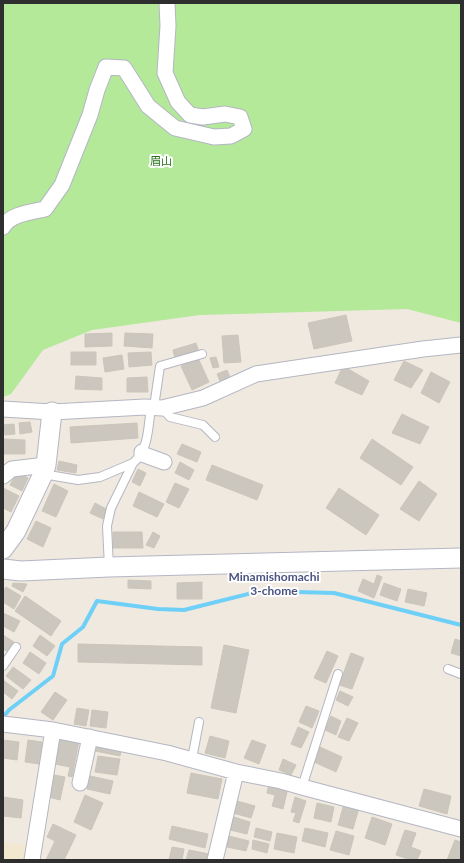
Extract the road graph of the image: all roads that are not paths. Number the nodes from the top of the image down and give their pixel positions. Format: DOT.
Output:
graph roads {
  1 [pos="167,3"];
  2 [pos="3,227"];
  3 [pos="461,345"];
  4 [pos="202,354"];
  5 [pos="155,407"];
  6 [pos="3,409"];
  7 [pos="42,412"];
  8 [pos="3,416"];
  9 [pos="216,437"];
  10 [pos="138,458"];
  11 [pos="164,462"];
  12 [pos="44,469"];
  13 [pos="3,476"];
  14 [pos="3,549"];
  15 [pos="461,558"];
  16 [pos="109,567"];
  17 [pos="3,568"];
  18 [pos="16,648"];
  19 [pos="3,666"];
  20 [pos="448,669"];
  21 [pos="338,674"];
  22 [pos="461,674"];
  23 [pos="199,722"];
  24 [pos="3,724"];
  25 [pos="53,730"];
  26 [pos="90,737"];
  27 [pos="192,759"];
  28 [pos="236,772"];
  29 [pos="80,782"];
  30 [pos="302,787"];
  31 [pos="461,829"];
  32 [pos="32,860"];
  33 [pos="216,860"];
  1 -- 2 [label="street"];
  3 -- 5 [label="street"];
  4 -- 5 [label="lane"];
  5 -- 7 [label="street"];
  5 -- 9 [label="lane"];
  5 -- 10 [label="lane"];
  6 -- 7 [label="street"];
  7 -- 8 [label="street"];
  7 -- 12 [label="street"];
  10 -- 11 [label="street"];
  10 -- 12 [label="lane"];
  10 -- 16 [label="lane"];
  12 -- 13 [label="street"];
  12 -- 14 [label="street"];
  15 -- 16 [label="street"];
  16 -- 17 [label="street"];
  18 -- 19 [label="lane"];
  20 -- 22 [label="lane"];
  21 -- 30 [label="lane"];
  23 -- 27 [label="lane"];
  24 -- 25 [label="street"];
  25 -- 26 [label="street"];
  25 -- 32 [label="street"];
  26 -- 27 [label="street"];
  26 -- 29 [label="street"];
  27 -- 28 [label="street"];
  28 -- 30 [label="street"];
  28 -- 33 [label="street"];
  30 -- 31 [label="street"];
}
